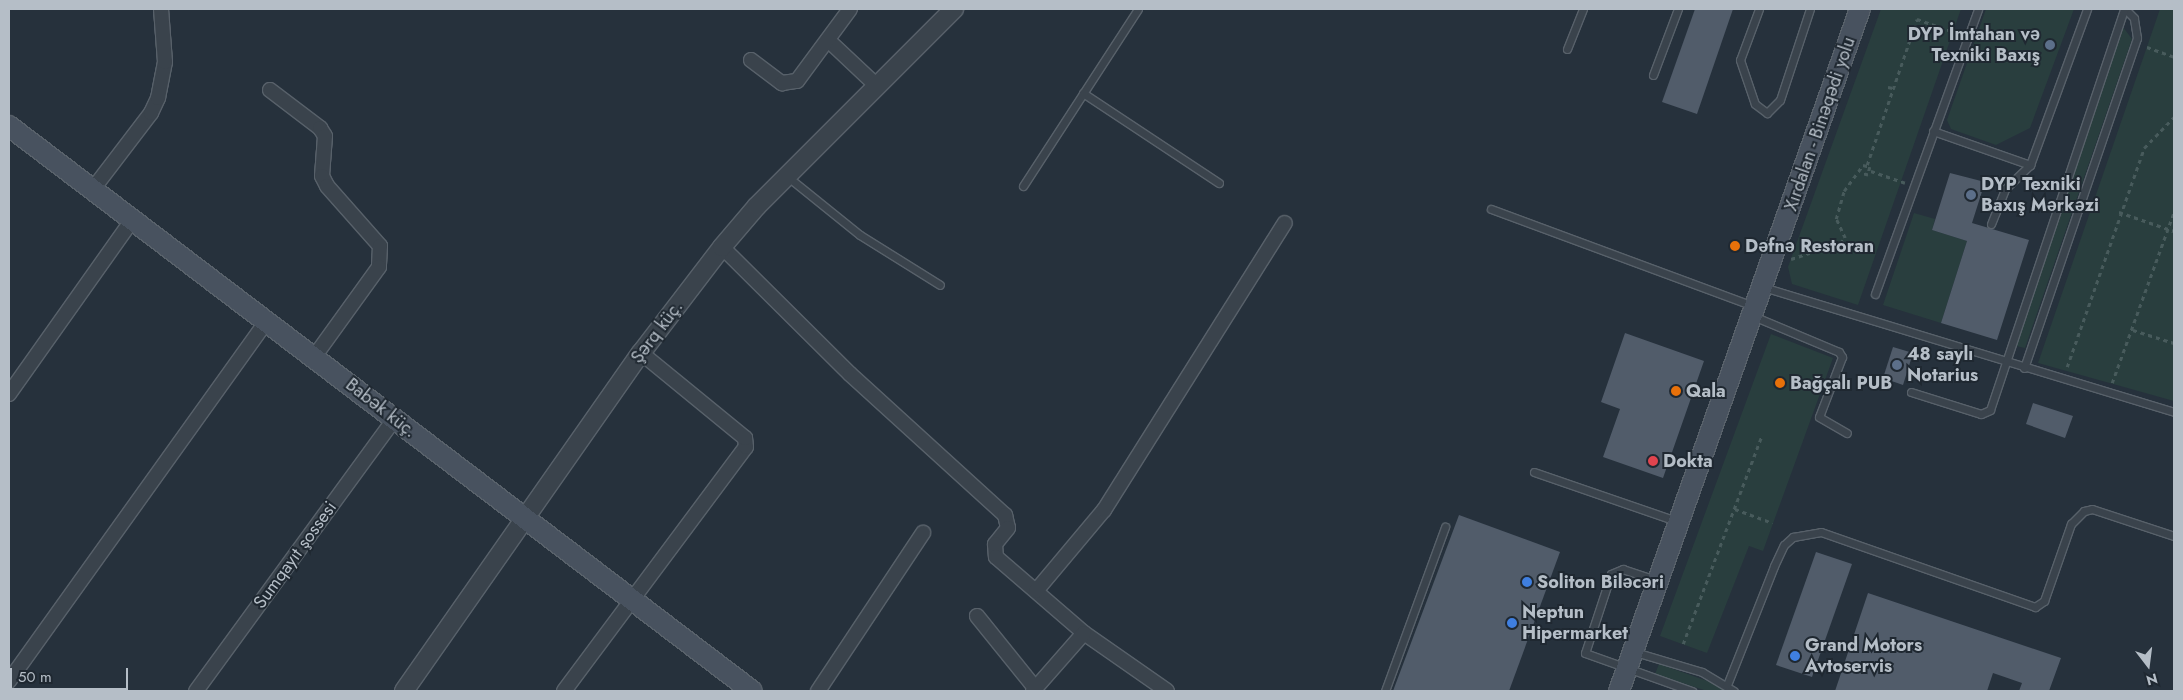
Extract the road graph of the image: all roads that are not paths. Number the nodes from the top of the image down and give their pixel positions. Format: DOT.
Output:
graph roads {
  1 [pos="161,9"];
  2 [pos="850,9"];
  3 [pos="954,9"];
  4 [pos="1138,9"];
  5 [pos="1583,9"];
  6 [pos="1678,9"];
  7 [pos="1759,9"];
  8 [pos="1810,9"];
  9 [pos="1860,9"];
  10 [pos="1978,9"];
  11 [pos="2087,9"];
  12 [pos="2124,9"];
  13 [pos="828,40"];
  14 [pos="1567,49"];
  15 [pos="751,60"];
  16 [pos="1653,75"];
  17 [pos="877,86"];
  18 [pos="270,90"];
  19 [pos="1083,93"];
  20 [pos="9,126"];
  21 [pos="1933,131"];
  22 [pos="2030,165"];
  23 [pos="786,176"];
  24 [pos="1219,183"];
  25 [pos="1023,186"];
  26 [pos="93,189"];
  27 [pos="1491,210"];
  28 [pos="133,220"];
  29 [pos="1285,223"];
  30 [pos="1992,224"];
  31 [pos="722,247"];
  32 [pos="940,285"];
  33 [pos="1764,287"];
  34 [pos="1875,294"];
  35 [pos="1754,312"];
  36 [pos="267,320"];
  37 [pos="641,353"];
  38 [pos="314,357"];
  39 [pos="2004,362"];
  40 [pos="2024,368"];
  41 [pos="1911,392"];
  42 [pos="9,394"];
  43 [pos="2174,412"];
  44 [pos="394,419"];
  45 [pos="1847,433"];
  46 [pos="1534,472"];
  47 [pos="525,518"];
  48 [pos="1679,522"];
  49 [pos="1445,527"];
  50 [pos="923,533"];
  51 [pos="2174,536"];
  52 [pos="1658,581"];
  53 [pos="1036,591"];
  54 [pos="633,599"];
  55 [pos="977,616"];
  56 [pos="1084,633"];
  57 [pos="1633,651"];
  58 [pos="1626,671"];
  59 [pos="9,681"];
  60 [pos="1727,685"];
  61 [pos="1034,690"];
  62 [pos="196,691"];
  63 [pos="404,691"];
  64 [pos="564,691"];
  65 [pos="752,691"];
  66 [pos="818,691"];
  67 [pos="1167,691"];
  68 [pos="1385,691"];
  69 [pos="1619,691"];
  70 [pos="1692,691"];
  71 [pos="1734,691"];
  1 -- 26 [label="street"];
  2 -- 13 [label="street"];
  3 -- 17 [label="street, Şərq küç."];
  4 -- 19 [label="lane"];
  5 -- 14 [label="lane"];
  6 -- 16 [label="lane"];
  7 -- 8 [label="lane"];
  9 -- 33 [label="main road, Xırdalan - Binəqədi yolu"];
  10 -- 21 [label="lane"];
  11 -- 22 [label="lane"];
  12 -- 39 [label="lane"];
  12 -- 40 [label="lane"];
  13 -- 15 [label="street"];
  13 -- 17 [label="street"];
  17 -- 23 [label="street, Şərq küç."];
  18 -- 38 [label="street"];
  19 -- 24 [label="lane"];
  19 -- 25 [label="lane"];
  20 -- 26 [label="main road, Babək küç."];
  21 -- 22 [label="lane"];
  21 -- 34 [label="lane"];
  22 -- 30 [label="lane"];
  23 -- 31 [label="street, Şərq küç."];
  23 -- 32 [label="lane"];
  26 -- 28 [label="main road, Babək küç."];
  27 -- 35 [label="lane"];
  28 -- 36 [label="main road, Babək küç."];
  28 -- 42 [label="street"];
  29 -- 53 [label="street"];
  31 -- 37 [label="street, Şərq küç."];
  31 -- 53 [label="street"];
  33 -- 35 [label="main road, Xırdalan - Binəqədi yolu"];
  33 -- 39 [label="lane"];
  35 -- 45 [label="lane"];
  35 -- 48 [label="main road, Xırdalan - Binəqədi yolu"];
  36 -- 38 [label="main road, Babək küç."];
  36 -- 59 [label="street"];
  37 -- 47 [label="street, Şərq küç."];
  37 -- 54 [label="street"];
  38 -- 44 [label="main road, Babək küç."];
  39 -- 40 [label="lane"];
  39 -- 41 [label="lane"];
  40 -- 43 [label="lane"];
  44 -- 47 [label="main road, Babək küç."];
  44 -- 62 [label="street, Sumqayıt şossesi"];
  46 -- 48 [label="lane"];
  47 -- 54 [label="main road, Babək küç."];
  47 -- 63 [label="street, Şərq küç."];
  48 -- 52 [label="main road, Xırdalan - Binəqədi yolu"];
  49 -- 68 [label="lane"];
  50 -- 66 [label="street"];
  51 -- 60 [label="lane"];
  52 -- 57 [label="main road, Xırdalan - Binəqədi yolu"];
  52 -- 58 [label="lane"];
  53 -- 56 [label="street"];
  54 -- 64 [label="street"];
  54 -- 65 [label="main road, Babək küç."];
  55 -- 61 [label="street"];
  56 -- 61 [label="street"];
  56 -- 67 [label="street"];
  57 -- 58 [label="main road, Xırdalan - Binəqədi yolu"];
  57 -- 60 [label="lane"];
  58 -- 69 [label="main road, Xırdalan - Binəqədi yolu"];
  58 -- 70 [label="lane"];
  60 -- 71 [label="lane"];
}
